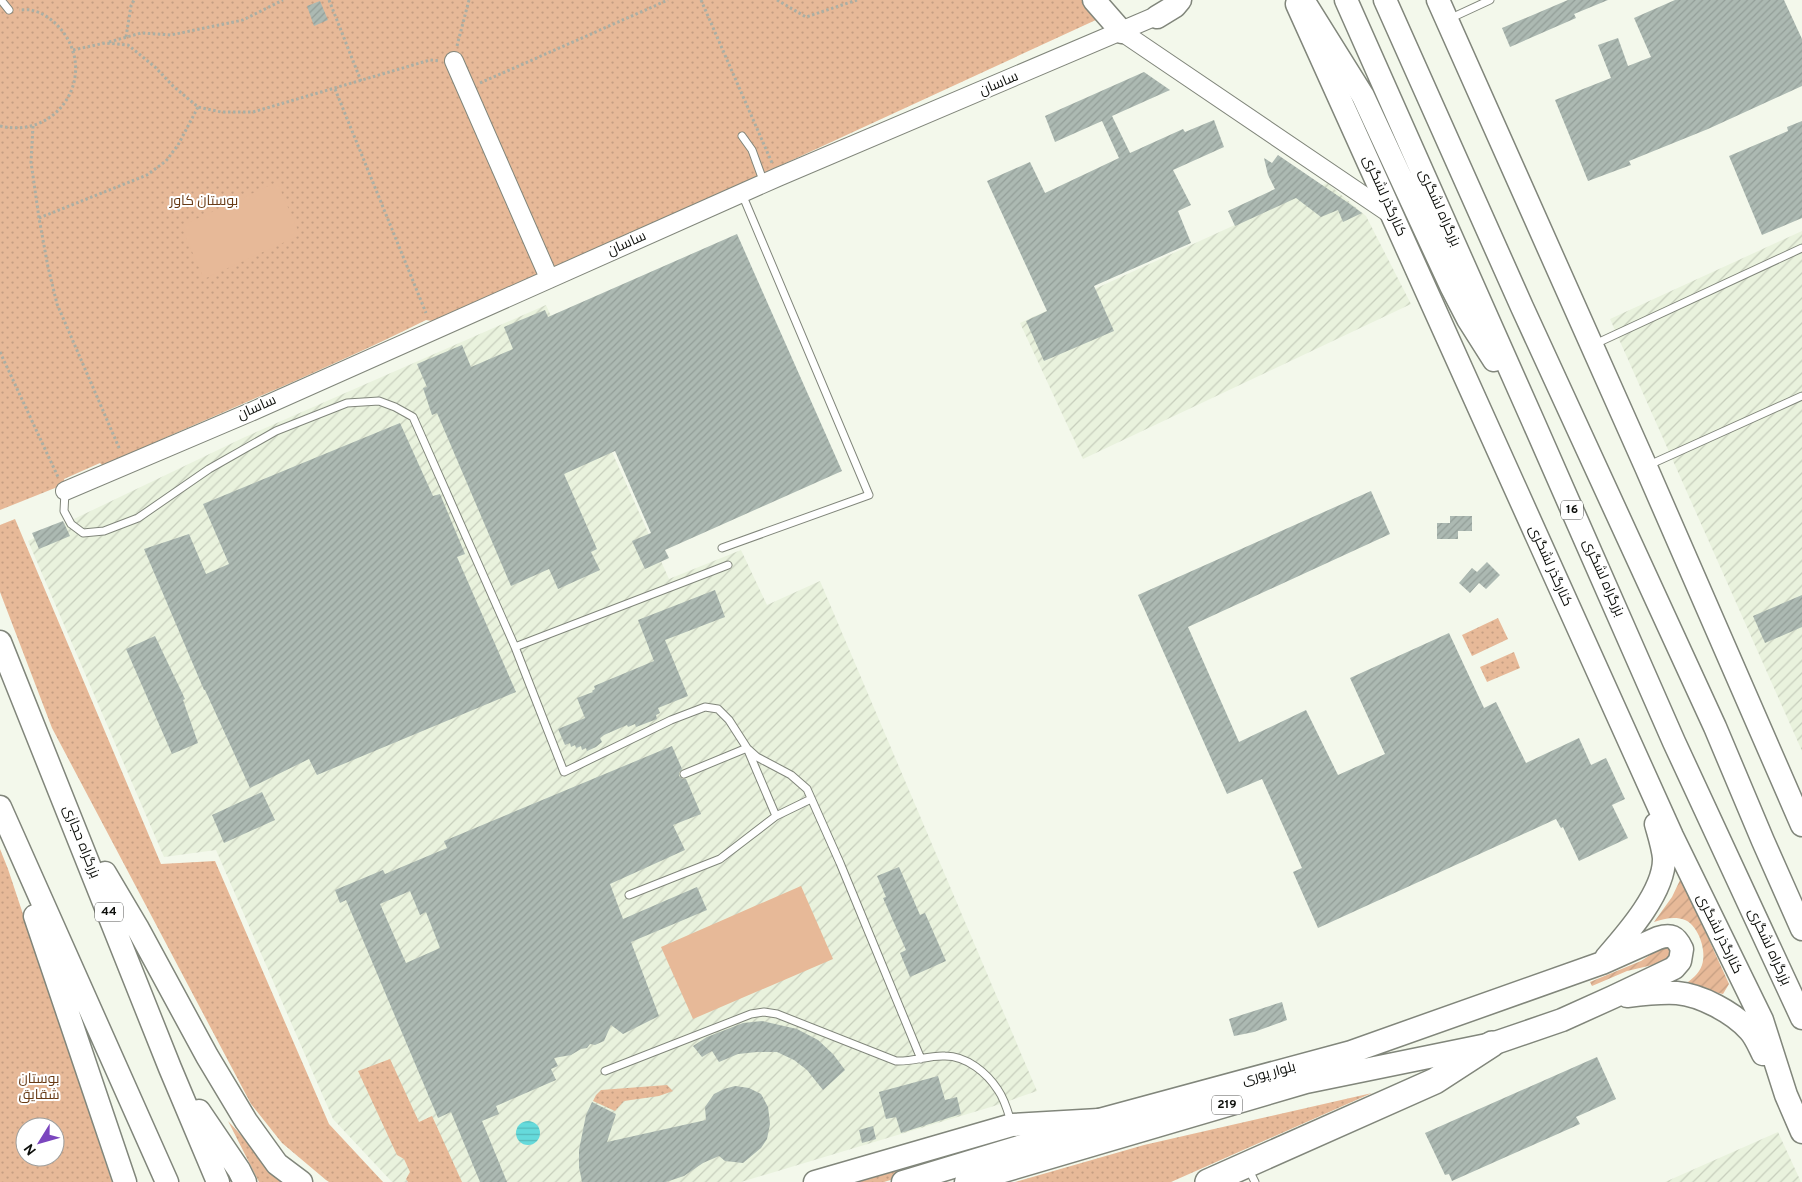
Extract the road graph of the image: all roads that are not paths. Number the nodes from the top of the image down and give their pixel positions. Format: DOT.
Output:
graph roads {
  1 [pos="1,0"];
  2 [pos="1094,0"];
  3 [pos="1180,0"];
  4 [pos="1190,0"];
  5 [pos="1295,0"];
  6 [pos="1303,0"];
  7 [pos="1346,0"];
  8 [pos="1386,0"];
  9 [pos="1490,0"];
  10 [pos="8,10"];
  11 [pos="1442,10"];
  12 [pos="1157,17"];
  13 [pos="1122,32"];
  14 [pos="454,61"];
  15 [pos="742,136"];
  16 [pos="771,180"];
  17 [pos="742,193"];
  18 [pos="1392,215"];
  19 [pos="1802,248"];
  20 [pos="549,278"];
  21 [pos="1592,346"];
  22 [pos="1802,396"];
  23 [pos="1534,421"];
  24 [pos="1646,466"];
  25 [pos="65,491"];
  26 [pos="722,548"];
  27 [pos="728,565"];
  28 [pos="0,642"];
  29 [pos="515,647"];
  30 [pos="746,748"];
  31 [pos="684,774"];
  32 [pos="1645,776"];
  33 [pos="812,798"];
  34 [pos="68,809"];
  35 [pos="4,816"];
  36 [pos="776,816"];
  37 [pos="1802,825"];
  38 [pos="629,896"];
  39 [pos="1802,929"];
  40 [pos="1602,963"];
  41 [pos="1613,997"];
  42 [pos="1802,1018"];
  43 [pos="1492,1044"];
  44 [pos="921,1059"];
  45 [pos="170,1068"];
  46 [pos="604,1071"];
  47 [pos="1786,1095"];
  48 [pos="1099,1120"];
  49 [pos="1012,1125"];
  50 [pos="1802,1132"];
  51 [pos="1251,1174"];
  52 [pos="125,1182"];
  53 [pos="167,1182"];
  54 [pos="218,1182"];
  55 [pos="244,1182"];
  56 [pos="301,1182"];
  57 [pos="815,1182"];
  58 [pos="903,1182"];
  59 [pos="966,1182"];
  60 [pos="1208,1182"];
  1 -- 10 [label="lane"];
  2 -- 13 [label="main road"];
  3 -- 12 [label="main road"];
  4 -- 12 [label="street, ساسان"];
  5 -- 18 [label="main road, کنارگذر لشگری"];
  6 -- 23 [label="main road"];
  7 -- 23 [label="main road, بزرگراه لشگری / 16"];
  8 -- 39 [label="main road"];
  9 -- 11 [label="lane"];
  11 -- 21 [label="main road"];
  12 -- 13 [label="street, ساسان"];
  13 -- 16 [label="street, ساسان"];
  13 -- 18 [label="street"];
  14 -- 20 [label="street"];
  15 -- 16 [label="lane"];
  16 -- 17 [label="street, ساسان"];
  17 -- 20 [label="street, ساسان"];
  17 -- 26 [label="lane"];
  18 -- 32 [label="main road, کنارگذر لشگری"];
  19 -- 21 [label="lane"];
  20 -- 25 [label="street, ساسان"];
  21 -- 24 [label="main road"];
  22 -- 24 [label="lane"];
  23 -- 42 [label="main road, بزرگراه لشگری / 16"];
  24 -- 37 [label="main road"];
  25 -- 29 [label="lane"];
  27 -- 29 [label="lane"];
  28 -- 34 [label="main road, بزرگراه حجازی / 44"];
  29 -- 30 [label="lane"];
  30 -- 31 [label="lane"];
  30 -- 33 [label="lane"];
  30 -- 36 [label="lane"];
  32 -- 40 [label="main road"];
  32 -- 47 [label="main road, کنارگذر لشگری"];
  33 -- 36 [label="lane"];
  33 -- 44 [label="lane"];
  34 -- 45 [label="main road, بزرگراه حجازی / 44"];
  34 -- 56 [label="main road"];
  35 -- 52 [label="main road"];
  35 -- 53 [label="main road"];
  36 -- 38 [label="lane"];
  40 -- 41 [label="main road, بلوار پوری"];
  40 -- 48 [label="main road, بلوار پوری / 219"];
  41 -- 43 [label="main road, بلوار پوری / 219"];
  41 -- 47 [label="main road"];
  43 -- 51 [label="highway"];
  43 -- 59 [label="main road, بلوار پوری / 219"];
  44 -- 46 [label="lane"];
  44 -- 49 [label="lane"];
  45 -- 54 [label="main road, بزرگراه حجازی / 44"];
  45 -- 55 [label="main road"];
  47 -- 50 [label="main road, کنارگذر لشگری"];
  48 -- 49 [label="main road"];
  48 -- 58 [label="main road, بلوار پوری / 219"];
  49 -- 57 [label="main road"];
  51 -- 60 [label="highway"];
}
